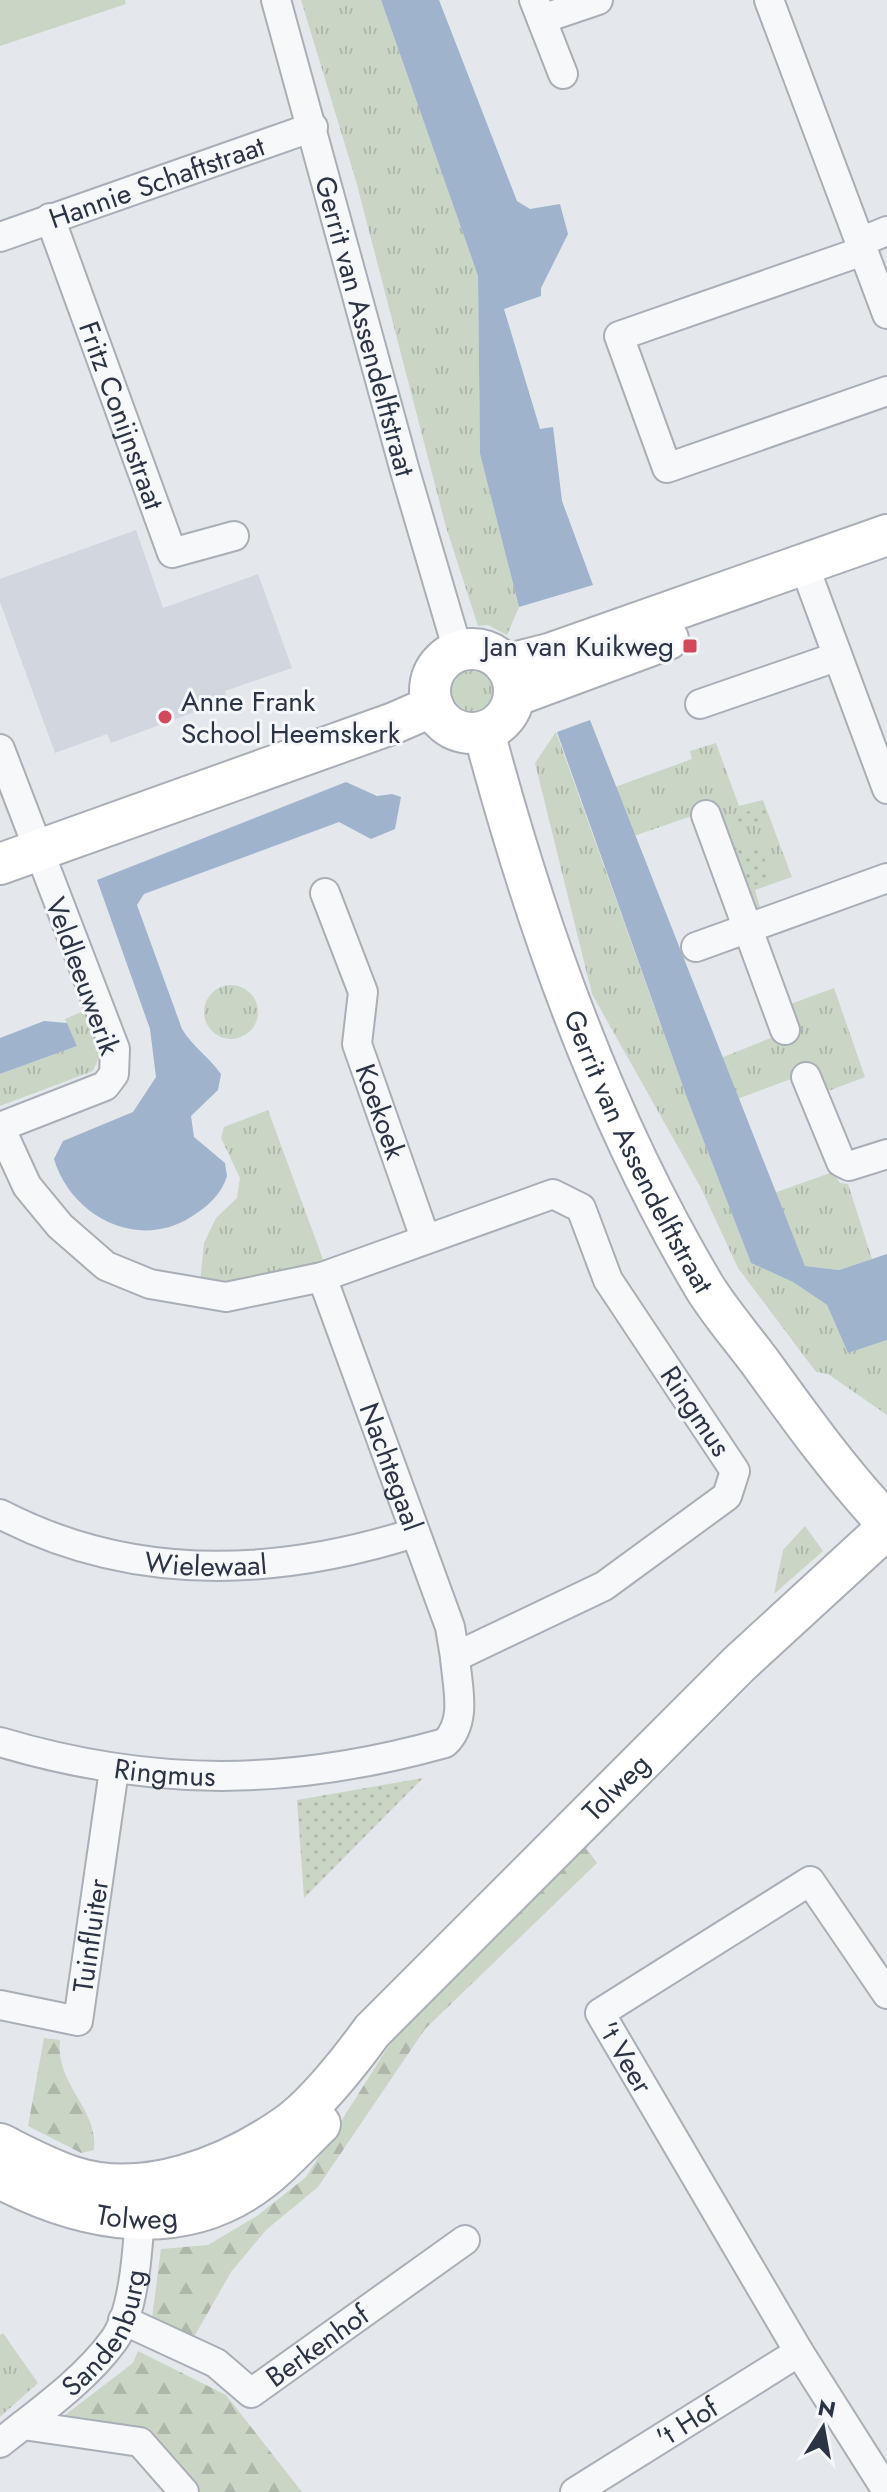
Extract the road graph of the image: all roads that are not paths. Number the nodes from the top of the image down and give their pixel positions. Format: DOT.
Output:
graph roads {
  1 [pos="276,0"];
  2 [pos="598,0"];
  3 [pos="769,0"];
  4 [pos="538,10"];
  5 [pos="563,74"];
  6 [pos="313,127"];
  7 [pos="50,218"];
  8 [pos="887,231"];
  9 [pos="0,237"];
  10 [pos="861,247"];
  11 [pos="887,314"];
  12 [pos="887,391"];
  13 [pos="887,535"];
  14 [pos="234,536"];
  15 [pos="887,545"];
  16 [pos="807,574"];
  17 [pos="458,651"];
  18 [pos="836,657"];
  19 [pos="510,680"];
  20 [pos="700,704"];
  21 [pos="433,706"];
  22 [pos="484,732"];
  23 [pos="0,749"];
  24 [pos="887,789"];
  25 [pos="706,815"];
  26 [pos="18,857"];
  27 [pos="887,878"];
  28 [pos="325,893"];
  29 [pos="747,929"];
  30 [pos="696,947"];
  31 [pos="785,1030"];
  32 [pos="806,1077"];
  33 [pos="0,1127"];
  34 [pos="887,1154"];
  35 [pos="425,1238"];
  36 [pos="322,1277"];
  37 [pos="0,1514"];
  38 [pos="887,1525"];
  39 [pos="414,1533"];
  40 [pos="455,1657"];
  41 [pos="0,1742"];
  42 [pos="114,1770"];
  43 [pos="887,1994"];
  44 [pos="0,2005"];
  45 [pos="0,2144"];
  46 [pos="0,2178"];
  47 [pos="141,2203"];
  48 [pos="465,2240"];
  49 [pos="123,2320"];
  50 [pos="799,2352"];
  51 [pos="23,2425"];
  52 [pos="0,2443"];
  53 [pos="887,2491"];
  54 [pos="184,2492"];
  55 [pos="575,2492"];
  1 -- 6 [label="street, Gerrit van Assendelftstraat"];
  2 -- 4 [label="street"];
  3 -- 10 [label="street"];
  4 -- 5 [label="street"];
  6 -- 7 [label="street, Hannie Schaftstraat"];
  6 -- 17 [label="street, Gerrit van Assendelftstraat"];
  7 -- 9 [label="street, Hannie Schaftstraat"];
  7 -- 14 [label="street, Fritz Conijnstraat"];
  8 -- 10 [label="street"];
  10 -- 11 [label="street"];
  10 -- 12 [label="street"];
  13 -- 16 [label="street"];
  15 -- 16 [label="street"];
  16 -- 18 [label="street"];
  16 -- 19 [label="street"];
  17 -- 19 [label="street"];
  17 -- 21 [label="street"];
  18 -- 20 [label="street"];
  18 -- 24 [label="street"];
  19 -- 22 [label="street"];
  21 -- 22 [label="street"];
  21 -- 26 [label="street"];
  22 -- 38 [label="street, Gerrit van Assendelftstraat"];
  23 -- 26 [label="street, Veldleeuwerik"];
  25 -- 29 [label="street"];
  26 -- 33 [label="street, Veldleeuwerik"];
  27 -- 29 [label="street"];
  28 -- 35 [label="street, Koekoek"];
  29 -- 30 [label="street"];
  29 -- 31 [label="street"];
  32 -- 34 [label="street"];
  33 -- 36 [label="street, Ringmus"];
  35 -- 36 [label="street, Ringmus"];
  35 -- 40 [label="street, Ringmus"];
  36 -- 39 [label="street, Nachtegaal"];
  37 -- 39 [label="street, Wielewaal"];
  38 -- 47 [label="street, Tolweg"];
  39 -- 40 [label="street, Nachtegaal"];
  40 -- 42 [label="street, Ringmus"];
  41 -- 42 [label="street, Ringmus"];
  42 -- 44 [label="street, Tuinfluiter"];
  43 -- 50 [label="street, 't Veer"];
  45 -- 47 [label="street, Tolweg"];
  46 -- 47 [label="street, Tolweg"];
  47 -- 49 [label="street, Sandenburg"];
  48 -- 49 [label="street, Berkenhof"];
  49 -- 51 [label="street, Sandenburg"];
  50 -- 53 [label="street"];
  50 -- 55 [label="street, 't Hof"];
  51 -- 52 [label="street, Sandenburg"];
  51 -- 54 [label="street"];
}
